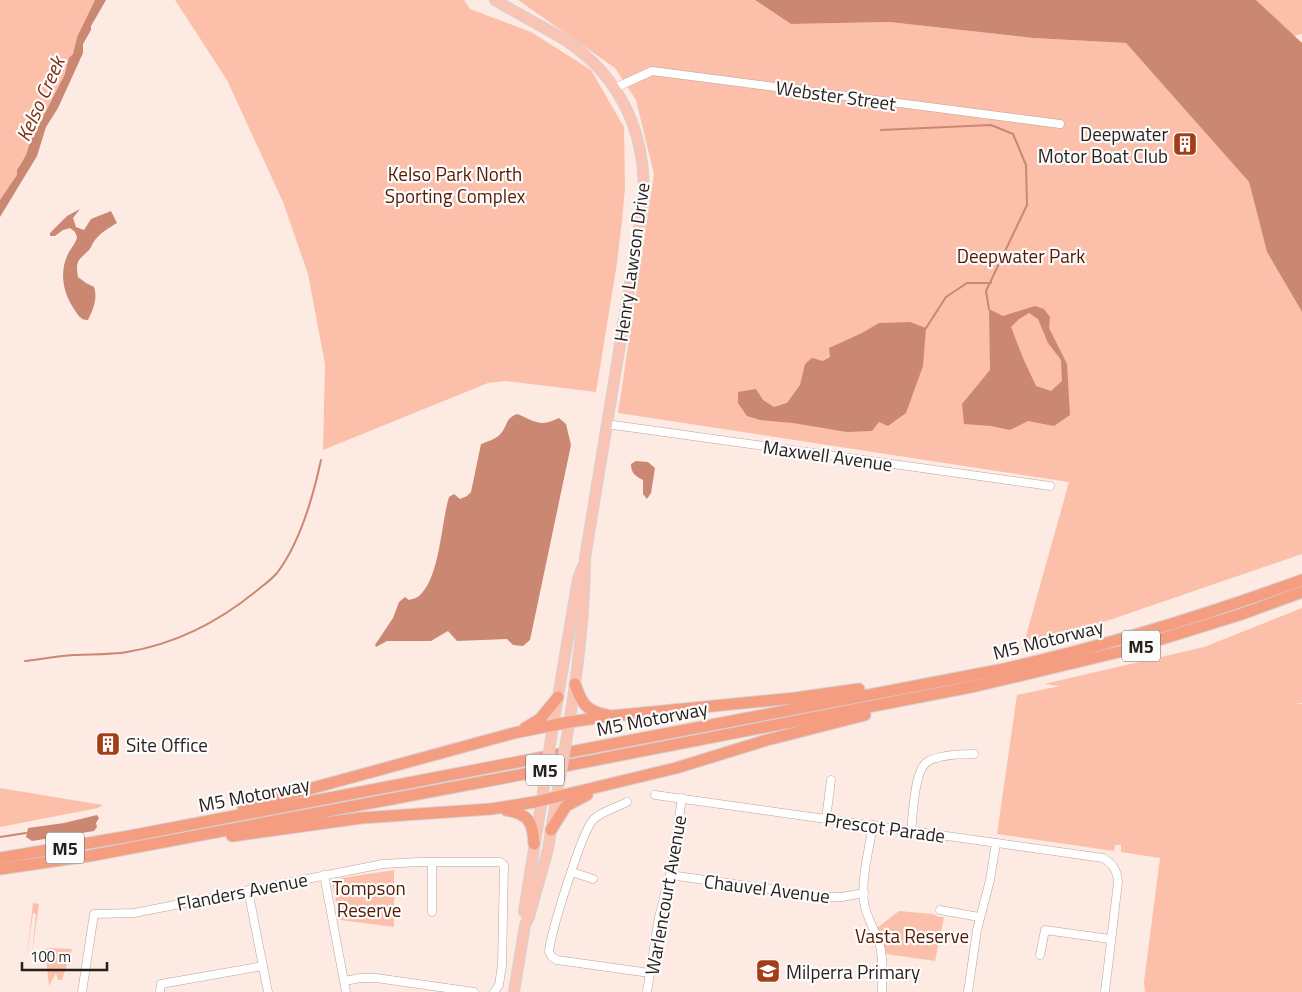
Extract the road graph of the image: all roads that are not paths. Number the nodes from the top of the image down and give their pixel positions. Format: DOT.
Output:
graph roads {
  1 [pos="495,0"];
  2 [pos="615,88"];
  3 [pos="1060,124"];
  4 [pos="606,424"];
  5 [pos="1050,486"];
  6 [pos="585,558"];
  7 [pos="1302,580"];
  8 [pos="1302,592"];
  9 [pos="999,670"];
  10 [pos="575,684"];
  11 [pos="976,686"];
  12 [pos="558,697"];
  13 [pos="611,716"];
  14 [pos="569,722"];
  15 [pos="554,726"];
  16 [pos="514,733"];
  17 [pos="974,754"];
  18 [pos="831,780"];
  19 [pos="602,787"];
  20 [pos="655,795"];
  21 [pos="557,797"];
  22 [pos="682,798"];
  23 [pos="542,800"];
  24 [pos="627,802"];
  25 [pos="491,809"];
  26 [pos="826,819"];
  27 [pos="873,825"];
  28 [pos="551,830"];
  29 [pos="911,830"];
  30 [pos="130,836"];
  31 [pos="996,843"];
  32 [pos="534,844"];
  33 [pos="89,856"];
  34 [pos="0,858"];
  35 [pos="432,862"];
  36 [pos="0,869"];
  37 [pos="572,872"];
  38 [pos="324,875"];
  39 [pos="670,875"];
  40 [pos="593,879"];
  41 [pos="248,890"];
  42 [pos="864,894"];
  43 [pos="940,910"];
  44 [pos="432,912"];
  45 [pos="980,918"];
  46 [pos="525,925"];
  47 [pos="1110,939"];
  48 [pos="1040,955"];
  49 [pos="263,966"];
  50 [pos="650,973"];
  51 [pos="345,981"];
  52 [pos="82,992"];
  53 [pos="160,992"];
  54 [pos="268,992"];
  55 [pos="346,992"];
  56 [pos="474,992"];
  57 [pos="494,992"];
  58 [pos="514,992"];
  59 [pos="647,992"];
  60 [pos="882,992"];
  61 [pos="968,992"];
  62 [pos="1105,992"];
  1 -- 2 [label="main road, Henry Lawson Drive"];
  2 -- 3 [label="street, Webster Street"];
  2 -- 4 [label="main road, Henry Lawson Drive"];
  4 -- 5 [label="street, Maxwell Avenue"];
  4 -- 6 [label="main road, Henry Lawson Drive"];
  6 -- 10 [label="main road, Henry Lawson Drive"];
  6 -- 12 [label="main road, Henry Lawson Drive"];
  7 -- 9 [label="highway, M5 Motorway / M5"];
  8 -- 11 [label="highway, M5 Motorway / M5"];
  9 -- 13 [label="highway"];
  9 -- 30 [label="highway, M5 Motorway / M5"];
  10 -- 13 [label="highway"];
  10 -- 14 [label="main road, Henry Lawson Drive"];
  11 -- 19 [label="highway"];
  11 -- 33 [label="highway, M5 Motorway / M5"];
  12 -- 15 [label="main road, Henry Lawson Drive"];
  12 -- 16 [label="highway"];
  13 -- 14 [label="highway"];
  14 -- 15 [label="highway"];
  14 -- 21 [label="main road, Henry Lawson Drive, bridge"];
  15 -- 16 [label="highway"];
  15 -- 23 [label="main road, Henry Lawson Drive, bridge"];
  16 -- 30 [label="highway"];
  17 -- 29 [label="street"];
  18 -- 26 [label="street"];
  19 -- 21 [label="highway"];
  19 -- 28 [label="highway"];
  20 -- 22 [label="street, Prescot Parade"];
  21 -- 23 [label="highway"];
  21 -- 28 [label="main road, Henry Lawson Drive"];
  22 -- 26 [label="street, Prescot Parade"];
  22 -- 39 [label="street, Warlencourt Avenue"];
  23 -- 25 [label="highway"];
  23 -- 32 [label="main road, Henry Lawson Drive"];
  24 -- 37 [label="street"];
  25 -- 32 [label="highway"];
  25 -- 33 [label="highway"];
  26 -- 27 [label="street, Prescot Parade"];
  27 -- 29 [label="street, Prescot Parade"];
  27 -- 42 [label="street"];
  28 -- 46 [label="main road, Henry Lawson Drive"];
  29 -- 31 [label="street, Prescot Parade"];
  30 -- 34 [label="highway, M5 Motorway / M5"];
  31 -- 45 [label="street"];
  31 -- 47 [label="street, Prescot Parade"];
  32 -- 46 [label="main road, Henry Lawson Drive"];
  33 -- 36 [label="highway, M5 Motorway / M5"];
  35 -- 38 [label="street, Flanders Avenue"];
  35 -- 44 [label="street"];
  35 -- 57 [label="street, Flanders Avenue"];
  37 -- 40 [label="street"];
  37 -- 50 [label="street"];
  38 -- 41 [label="street, Flanders Avenue"];
  38 -- 51 [label="street"];
  39 -- 42 [label="street, Chauvel Avenue"];
  39 -- 50 [label="street, Warlencourt Avenue"];
  41 -- 49 [label="street"];
  41 -- 52 [label="street, Flanders Avenue"];
  42 -- 60 [label="street"];
  43 -- 45 [label="street"];
  45 -- 61 [label="street"];
  46 -- 58 [label="main road, Henry Lawson Drive"];
  47 -- 48 [label="street"];
  47 -- 62 [label="street"];
  49 -- 53 [label="street"];
  49 -- 54 [label="street"];
  50 -- 59 [label="street, Warlencourt Avenue"];
  51 -- 55 [label="street"];
  51 -- 56 [label="street"];
}
